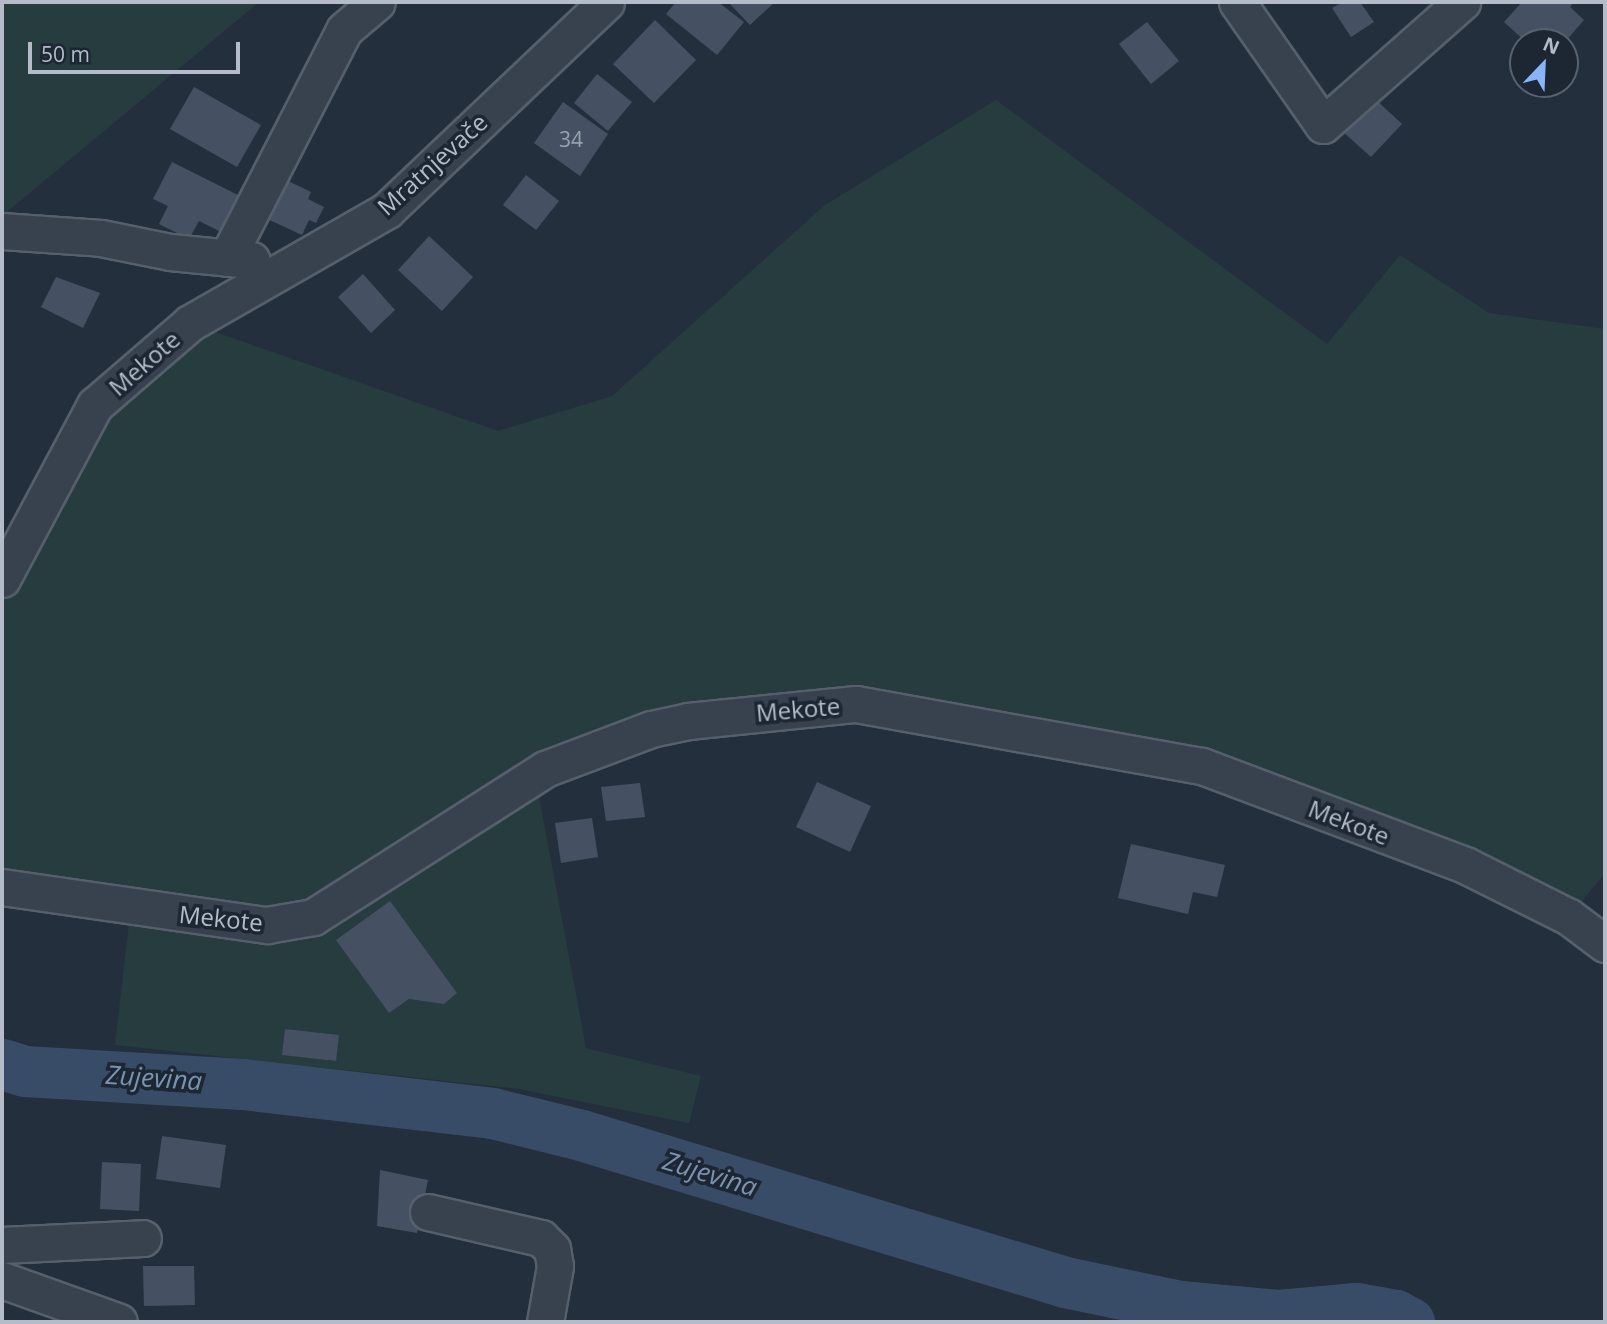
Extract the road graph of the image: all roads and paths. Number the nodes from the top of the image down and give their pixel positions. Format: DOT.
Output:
graph roads {
  1 [pos="377,2"];
  2 [pos="606,2"];
  3 [pos="1237,2"];
  4 [pos="1462,2"];
  5 [pos="2,231"];
  6 [pos="227,258"];
  7 [pos="291,264"];
  8 [pos="2,579"];
  9 [pos="2,887"];
  10 [pos="1605,944"];
  11 [pos="428,1212"];
  12 [pos="143,1238"];
  13 [pos="2,1245"];
  14 [pos="2,1280"];
  15 [pos="41,1307"];
  16 [pos="119,1322"];
  17 [pos="545,1322"];
  1 -- 6 [label="street"];
  2 -- 7 [label="street, Mratnjevače"];
  3 -- 4 [label="street"];
  5 -- 6 [label="street"];
  6 -- 7 [label="street"];
  7 -- 8 [label="street, Mekote"];
  9 -- 10 [label="street, Mekote"];
  11 -- 17 [label="street"];
  12 -- 13 [label="street"];
  14 -- 15 [label="street"];
  15 -- 16 [label="street"];
}
